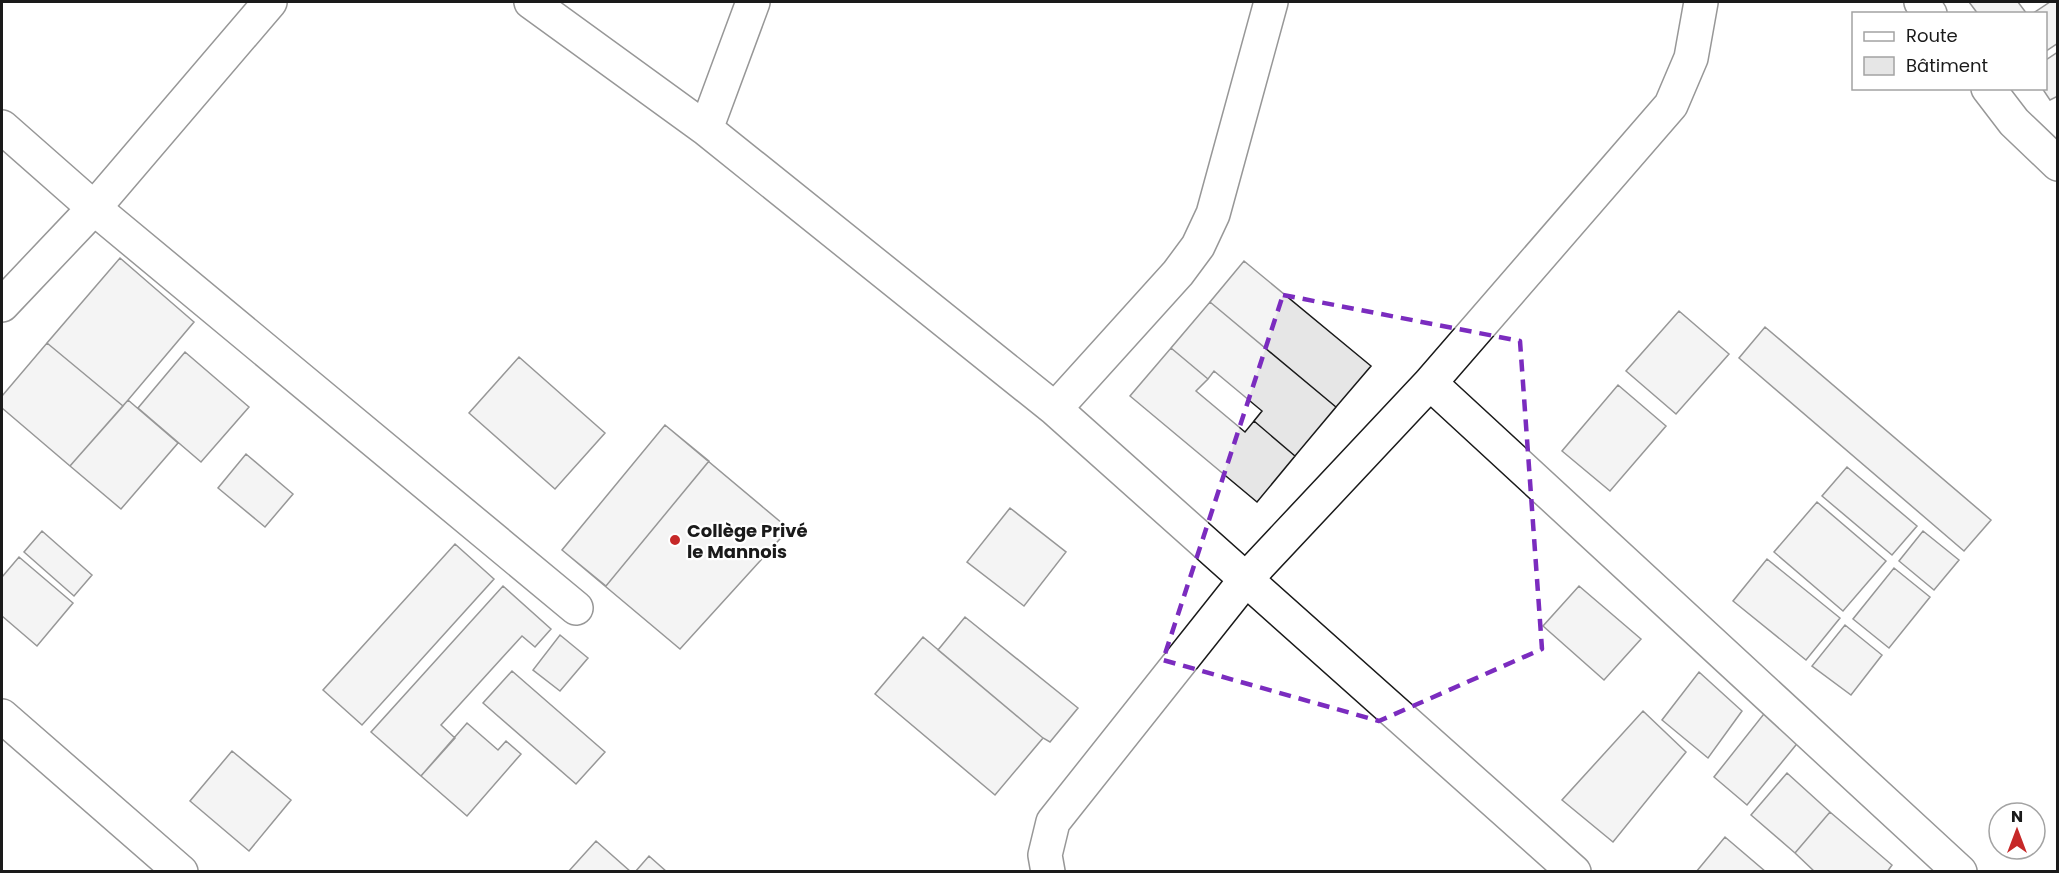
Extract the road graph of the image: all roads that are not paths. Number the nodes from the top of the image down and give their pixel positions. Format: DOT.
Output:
graph roads {
  1 [pos="270,2"];
  2 [pos="531,2"];
  3 [pos="753,2"];
  4 [pos="1271,2"];
  5 [pos="1701,2"];
  6 [pos="1990,90"];
  7 [pos="2,127"];
  8 [pos="706,129"];
  9 [pos="2058,164"];
  10 [pos="94,208"];
  11 [pos="2,304"];
  12 [pos="1430,382"];
  13 [pos="1055,409"];
  14 [pos="1246,579"];
  15 [pos="576,608"];
  16 [pos="2,717"];
  17 [pos="181,872"];
  18 [pos="1048,872"];
  19 [pos="1574,872"];
  20 [pos="1960,872"];
  1 -- 10 [label="street"];
  2 -- 8 [label="street"];
  3 -- 8 [label="street"];
  4 -- 13 [label="street"];
  5 -- 12 [label="street"];
  6 -- 9 [label="street"];
  7 -- 10 [label="street"];
  8 -- 13 [label="street"];
  10 -- 11 [label="street"];
  10 -- 15 [label="street"];
  12 -- 14 [label="street"];
  12 -- 20 [label="street"];
  13 -- 14 [label="street"];
  14 -- 18 [label="street"];
  14 -- 19 [label="street"];
  16 -- 17 [label="street"];
}
